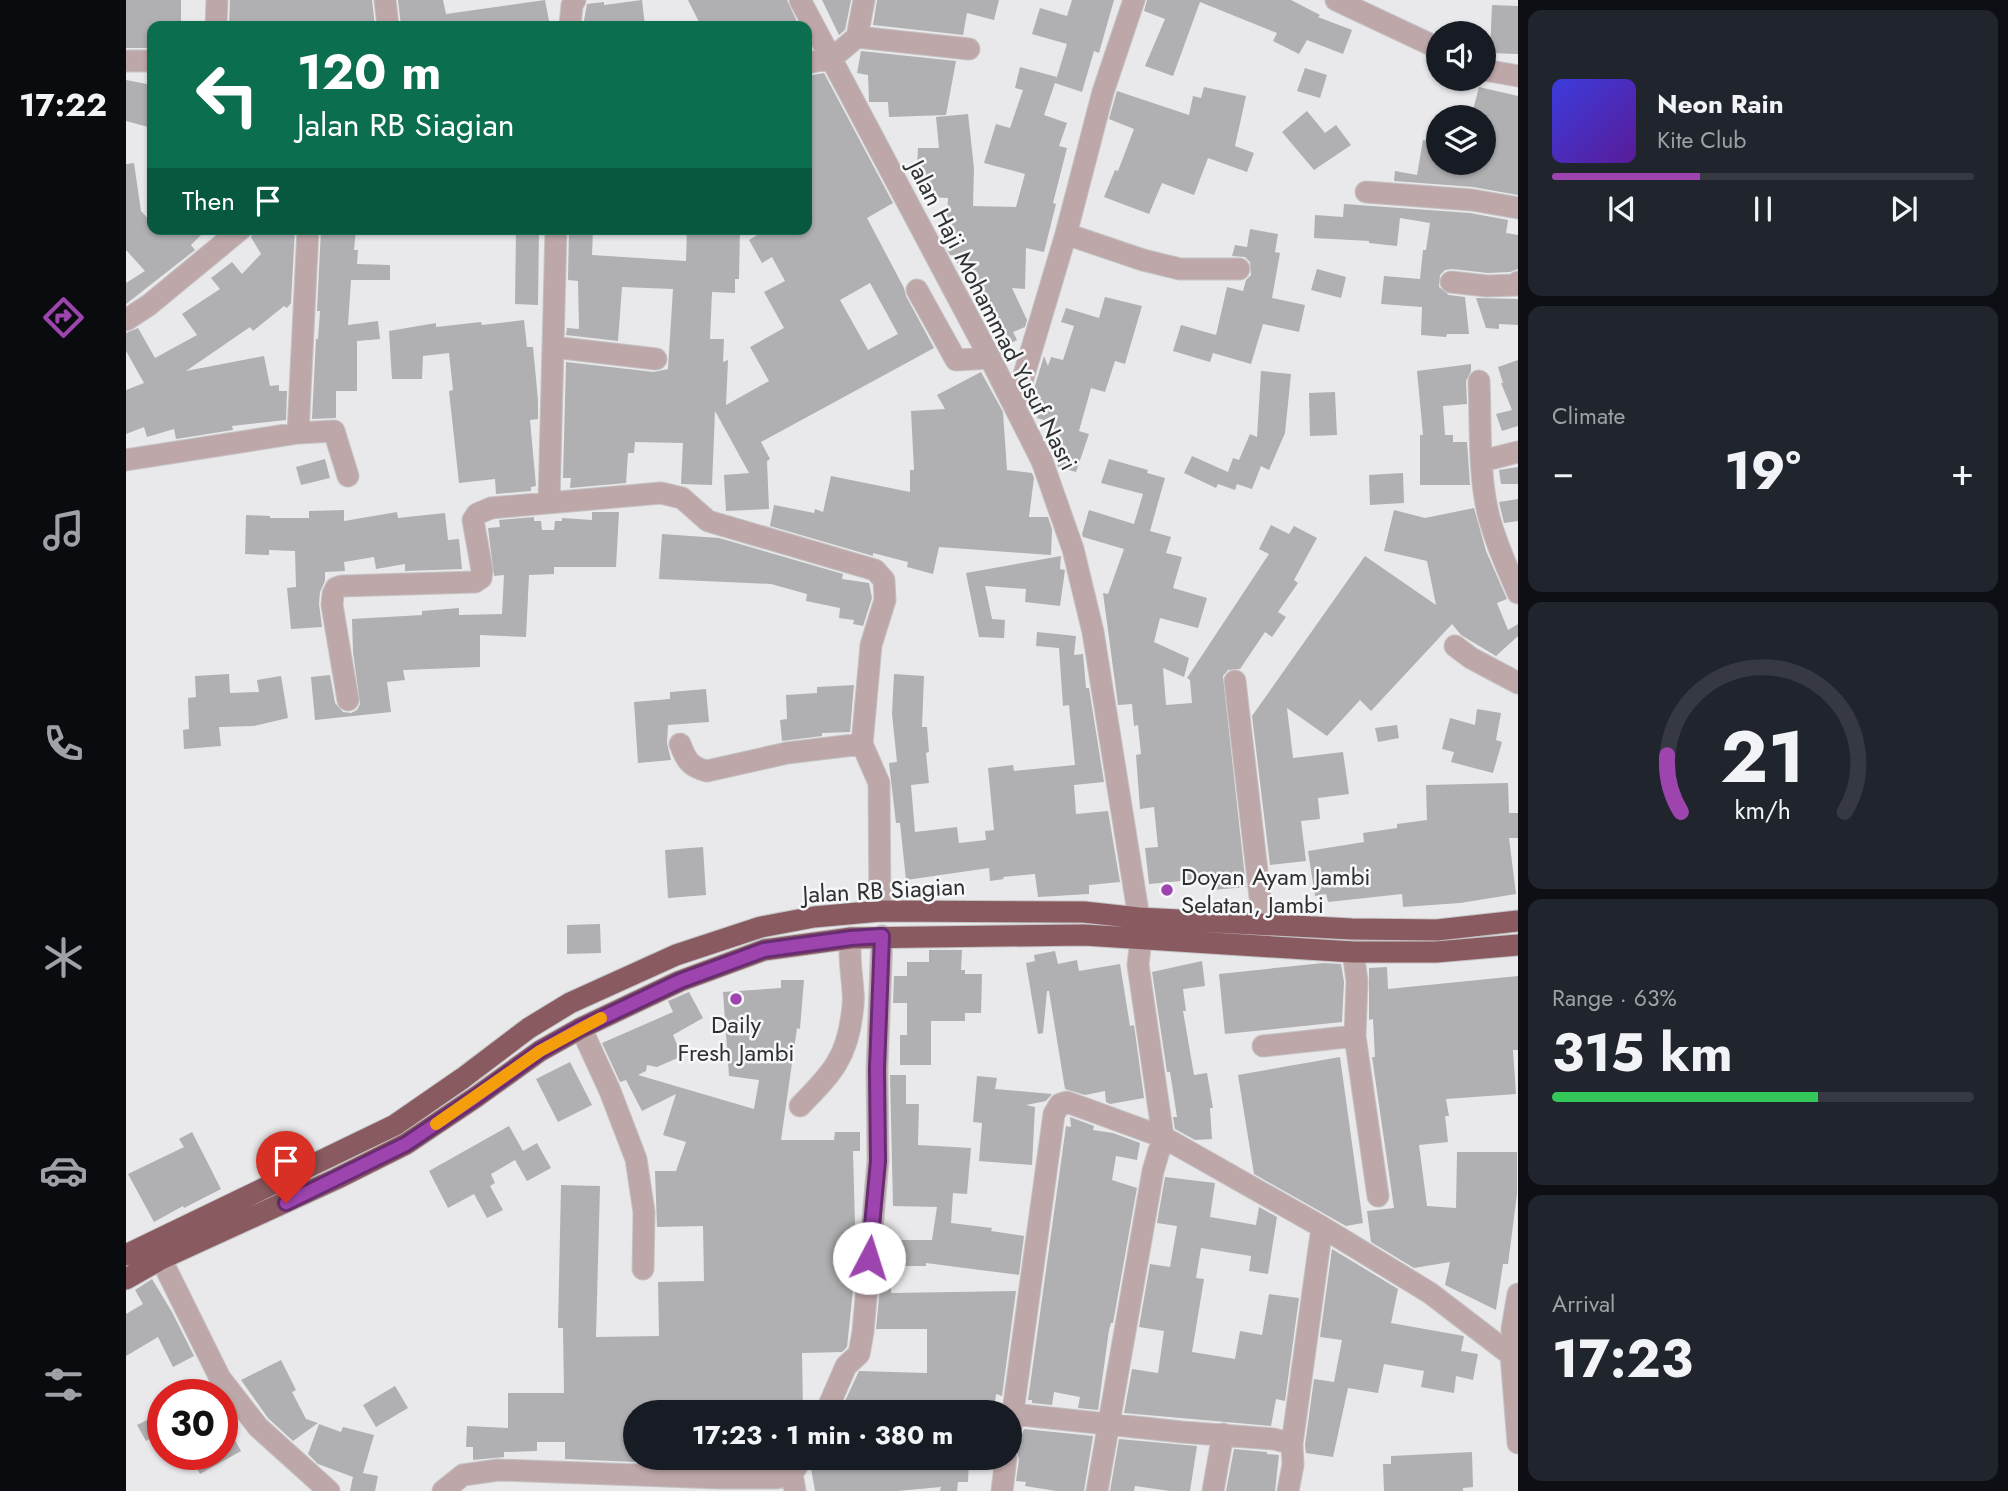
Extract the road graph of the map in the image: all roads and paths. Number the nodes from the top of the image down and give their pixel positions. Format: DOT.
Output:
graph roads {
  1 [pos="217,0"];
  2 [pos="385,0"];
  3 [pos="575,0"];
  4 [pos="800,0"];
  5 [pos="864,0"];
  6 [pos="1135,0"];
  7 [pos="1336,0"];
  8 [pos="216,21"];
  9 [pos="387,21"];
  10 [pos="570,21"];
  11 [pos="812,21"];
  12 [pos="812,22"];
  13 [pos="857,37"];
  14 [pos="1426,42"];
  15 [pos="969,48"];
  16 [pos="832,58"];
  17 [pos="126,61"];
  18 [pos="147,61"];
  19 [pos="812,62"];
  20 [pos="1496,72"];
  21 [pos="1518,76"];
  22 [pos="1366,192"];
  23 [pos="1518,208"];
  24 [pos="1066,234"];
  25 [pos="234,235"];
  26 [pos="308,235"];
  27 [pos="556,235"];
  28 [pos="1240,269"];
  29 [pos="1451,282"];
  30 [pos="1518,282"];
  31 [pos="917,290"];
  32 [pos="126,320"];
  33 [pos="553,347"];
  34 [pos="990,358"];
  35 [pos="656,359"];
  36 [pos="1479,381"];
  37 [pos="1015,405"];
  38 [pos="298,433"];
  39 [pos="1518,453"];
  40 [pos="126,460"];
  41 [pos="1482,461"];
  42 [pos="348,476"];
  43 [pos="549,502"];
  44 [pos="1518,593"];
  45 [pos="1455,646"];
  46 [pos="1235,681"];
  47 [pos="1518,683"];
  48 [pos="348,700"];
  49 [pos="680,744"];
  50 [pos="862,744"];
  51 [pos="880,912"];
  52 [pos="1518,921"];
  53 [pos="1264,923"];
  54 [pos="1140,928"];
  55 [pos="882,936"];
  56 [pos="851,938"];
  57 [pos="1518,945"];
  58 [pos="1353,952"];
  59 [pos="581,1028"];
  60 [pos="1355,1036"];
  61 [pos="1263,1046"];
  62 [pos="800,1106"];
  63 [pos="395,1125"];
  64 [pos="1163,1137"];
  65 [pos="406,1144"];
  66 [pos="1378,1196"];
  67 [pos="1322,1227"];
  68 [pos="126,1255"];
  69 [pos="161,1259"];
  70 [pos="643,1269"];
  71 [pos="126,1279"];
  72 [pos="1518,1294"];
  73 [pos="1514,1349"];
  74 [pos="831,1400"];
  75 [pos="1014,1400"];
  76 [pos="1108,1423"];
  77 [pos="1022,1424"];
  78 [pos="1223,1434"];
  79 [pos="1518,1443"];
  80 [pos="1292,1444"];
  81 [pos="1005,1470"];
  82 [pos="797,1474"];
  83 [pos="329,1491"];
  84 [pos="443,1491"];
  85 [pos="1002,1491"];
  86 [pos="1097,1491"];
  87 [pos="1213,1491"];
  88 [pos="1288,1491"];
  1 -- 8 [label="street"];
  2 -- 9 [label="street"];
  3 -- 10 [label="street"];
  4 -- 11 [label="street, Jalan Haji Mohammad Yusuf Nasri"];
  5 -- 13 [label="street"];
  6 -- 24 [label="street"];
  7 -- 14 [label="street"];
  12 -- 16 [label="street, Jalan Haji Mohammad Yusuf Nasri"];
  13 -- 15 [label="street"];
  13 -- 16 [label="street"];
  16 -- 19 [label="street"];
  16 -- 34 [label="street, Jalan Haji Mohammad Yusuf Nasri"];
  17 -- 18 [label="street"];
  20 -- 21 [label="street"];
  22 -- 23 [label="street"];
  24 -- 28 [label="street"];
  24 -- 37 [label="street"];
  25 -- 32 [label="street"];
  26 -- 38 [label="street"];
  27 -- 33 [label="street"];
  29 -- 30 [label="street"];
  31 -- 34 [label="street"];
  33 -- 35 [label="street"];
  33 -- 43 [label="street"];
  34 -- 37 [label="street, Jalan Haji Mohammad Yusuf Nasri"];
  36 -- 41 [label="street"];
  37 -- 54 [label="street, Jalan Haji Mohammad Yusuf Nasri"];
  38 -- 40 [label="street"];
  38 -- 42 [label="street"];
  39 -- 41 [label="street"];
  41 -- 44 [label="street"];
  43 -- 48 [label="street"];
  43 -- 50 [label="street"];
  45 -- 47 [label="street"];
  46 -- 53 [label="street"];
  49 -- 50 [label="street"];
  50 -- 51 [label="street"];
  51 -- 54 [label="highway, Jalan RB Siagian"];
  51 -- 63 [label="highway, Jalan RB Siagian"];
  52 -- 53 [label="highway, Jalan RB Siagian"];
  53 -- 54 [label="highway, Jalan RB Siagian"];
  54 -- 55 [label="highway, Jalan RB Siagian"];
  54 -- 58 [label="highway, Jalan RB Siagian"];
  54 -- 64 [label="street, Jalan Haji Mohammad Yusuf Nasri"];
  55 -- 56 [label="highway, Jalan RB Siagian"];
  55 -- 74 [label="street"];
  56 -- 59 [label="highway, Jalan RB Siagian"];
  56 -- 62 [label="street"];
  57 -- 58 [label="highway, Jalan RB Siagian"];
  58 -- 60 [label="street"];
  59 -- 65 [label="highway, Jalan RB Siagian"];
  59 -- 70 [label="street"];
  60 -- 61 [label="street"];
  60 -- 66 [label="street"];
  63 -- 65 [label="highway"];
  63 -- 68 [label="highway, Jalan RB Siagian"];
  64 -- 67 [label="street"];
  64 -- 75 [label="street"];
  64 -- 76 [label="street"];
  65 -- 69 [label="highway, Jalan RB Siagian"];
  67 -- 73 [label="street"];
  67 -- 80 [label="street"];
  69 -- 71 [label="highway, Jalan RB Siagian"];
  69 -- 83 [label="street"];
  72 -- 73 [label="street"];
  73 -- 79 [label="street"];
  76 -- 77 [label="street"];
  76 -- 78 [label="street"];
  76 -- 86 [label="street"];
  78 -- 80 [label="street"];
  78 -- 87 [label="street"];
  80 -- 88 [label="street"];
  81 -- 85 [label="street"];
  82 -- 84 [label="street"];
}
